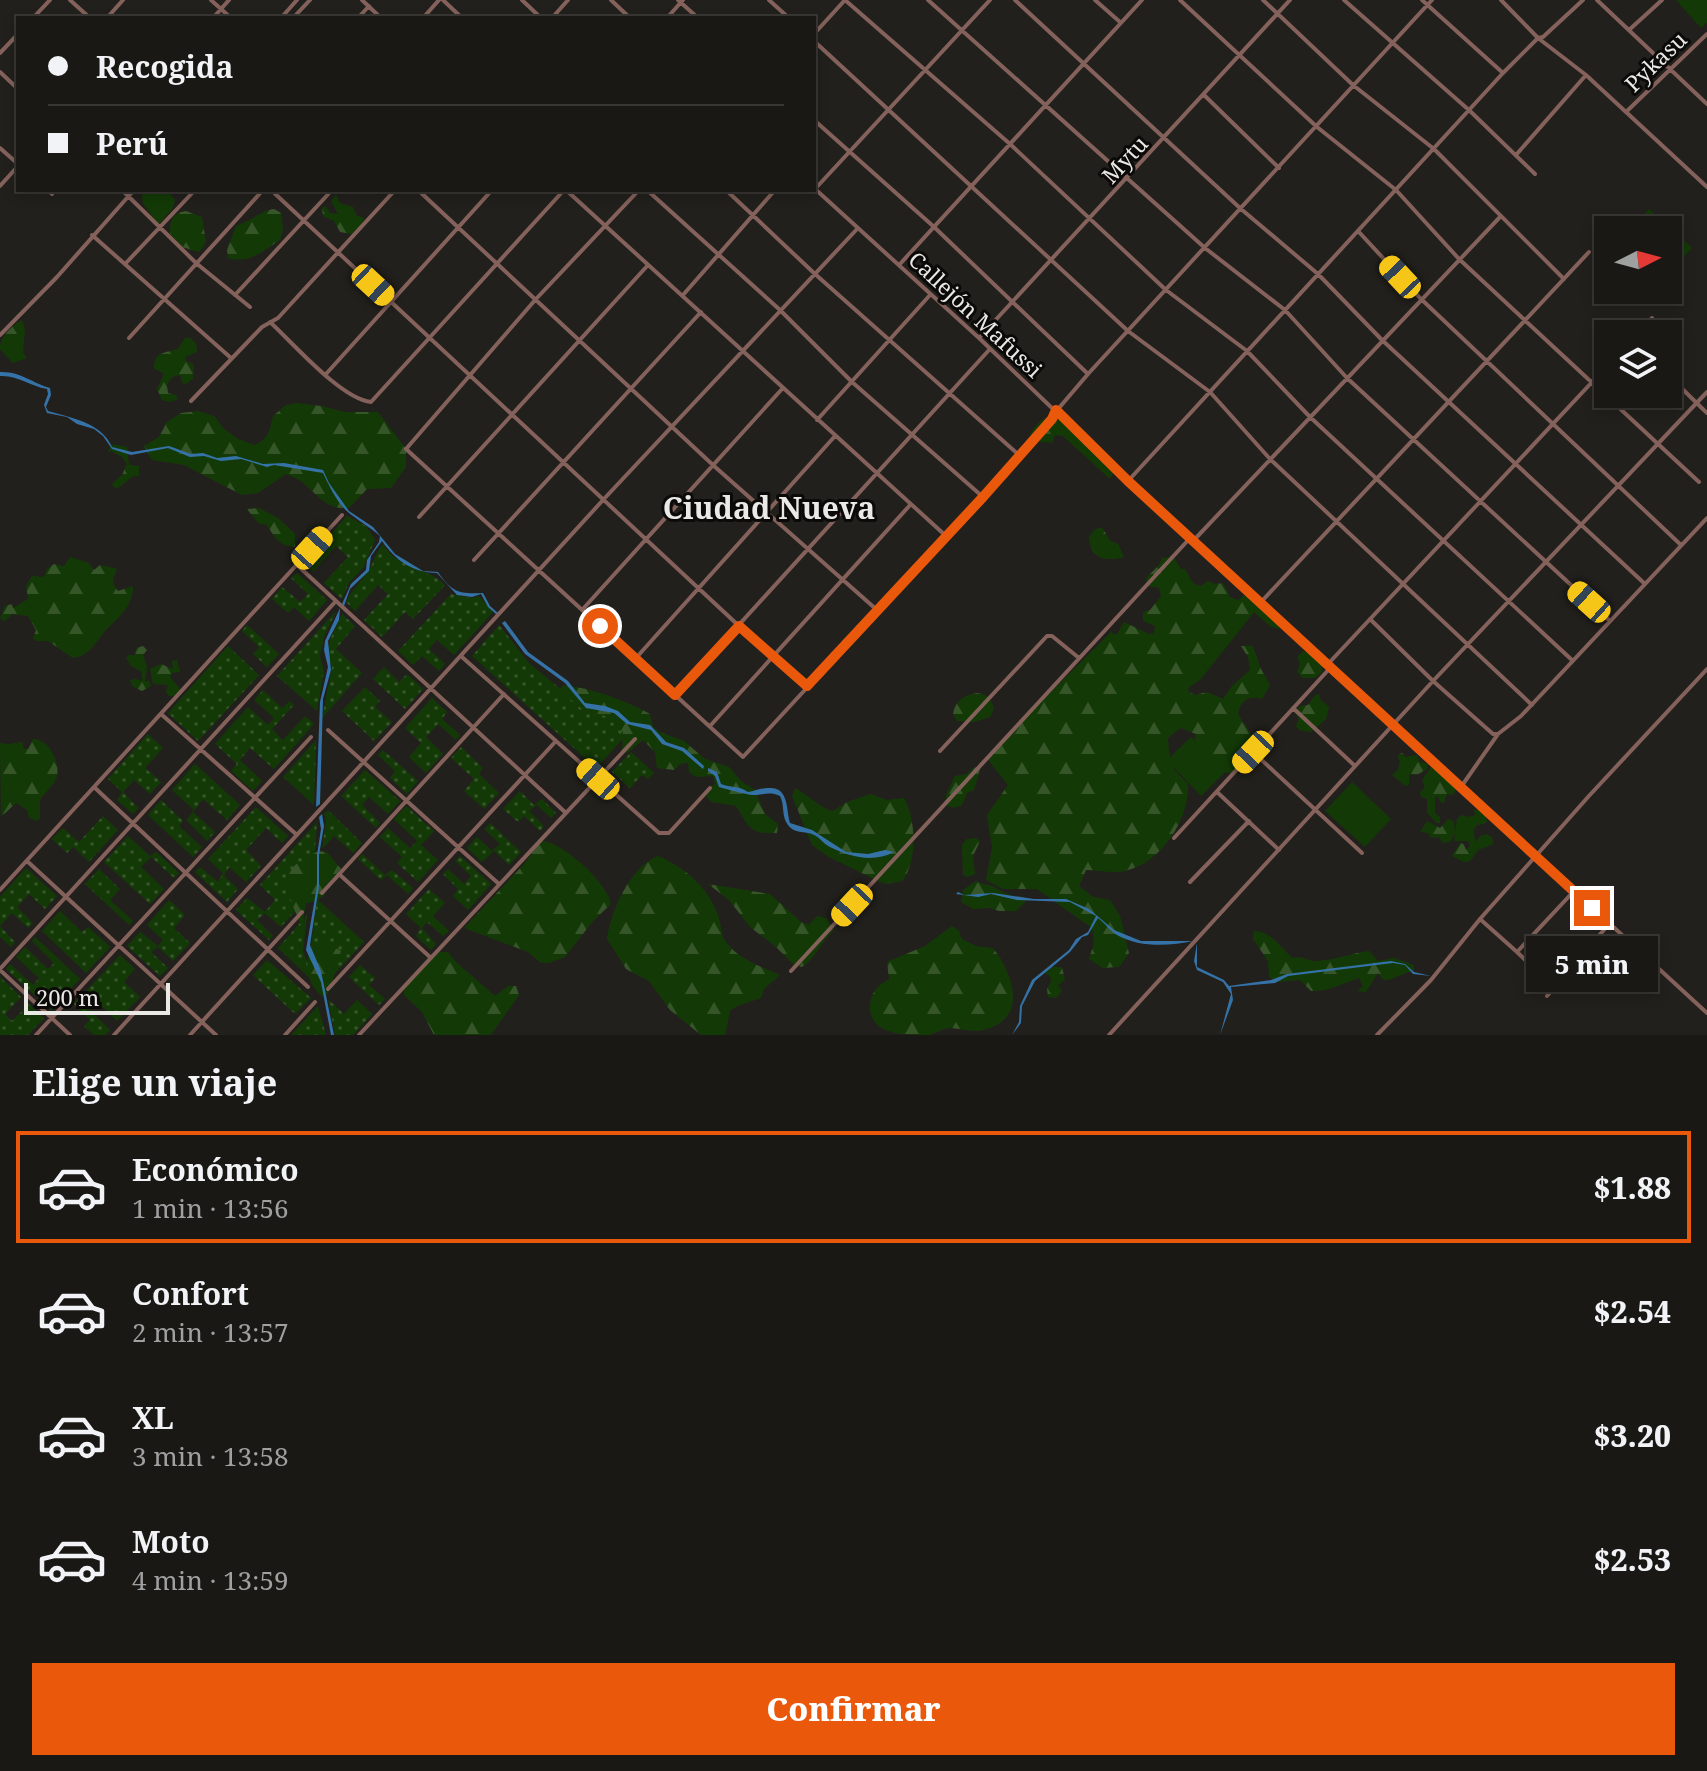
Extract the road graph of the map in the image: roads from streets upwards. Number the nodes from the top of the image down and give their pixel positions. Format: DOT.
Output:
graph roads {
  1 [pos="50,0"];
  2 [pos="70,0"];
  3 [pos="123,0"];
  4 [pos="211,0"];
  5 [pos="229,0"];
  6 [pos="297,0"];
  7 [pos="310,0"];
  8 [pos="362,0"];
  9 [pos="441,0"];
  10 [pos="522,0"];
  11 [pos="568,0"];
  12 [pos="611,0"];
  13 [pos="769,0"];
  14 [pos="845,0"];
  15 [pos="928,0"];
  16 [pos="990,0"];
  17 [pos="1015,0"];
  18 [pos="1095,0"];
  19 [pos="1142,0"];
  20 [pos="1180,0"];
  21 [pos="1263,0"];
  22 [pos="1290,0"];
  23 [pos="1344,0"];
  24 [pos="1422,0"];
  25 [pos="1432,0"];
  26 [pos="1501,0"];
  27 [pos="1583,0"];
  28 [pos="1597,0"];
  29 [pos="1662,0"];
  30 [pos="681,1"];
  31 [pos="1427,5"];
  32 [pos="369,6"];
  33 [pos="221,9"];
  34 [pos="1278,14"];
  35 [pos="35,16"];
  36 [pos="88,16"];
  37 [pos="109,16"];
  38 [pos="215,16"];
  39 [pos="229,16"];
  40 [pos="283,16"];
  41 [pos="295,16"];
  42 [pos="360,16"];
  43 [pos="379,16"];
  44 [pos="425,16"];
  45 [pos="460,16"];
  46 [pos="539,16"];
  47 [pos="554,16"];
  48 [pos="628,16"];
  49 [pos="696,16"];
  50 [pos="787,16"];
  51 [pos="1120,23"];
  52 [pos="1629,30"];
  53 [pos="962,31"];
  54 [pos="816,32"];
  55 [pos="1707,34"];
  56 [pos="16,36"];
  57 [pos="1538,38"];
  58 [pos="816,43"];
  59 [pos="1393,43"];
  60 [pos="0,53"];
  61 [pos="1240,55"];
  62 [pos="1083,64"];
  63 [pos="1669,68"];
  64 [pos="0,72"];
  65 [pos="926,72"];
  66 [pos="1503,73"];
  67 [pos="1586,75"];
  68 [pos="1353,85"];
  69 [pos="16,87"];
  70 [pos="1204,95"];
  71 [pos="1046,104"];
  72 [pos="1707,104"];
  73 [pos="889,111"];
  74 [pos="1470,111"];
  75 [pos="1626,112"];
  76 [pos="816,122"];
  77 [pos="1317,127"];
  78 [pos="1166,137"];
  79 [pos="1010,144"];
  80 [pos="0,148"];
  81 [pos="1434,149"];
  82 [pos="850,152"];
  83 [pos="1516,155"];
  84 [pos="16,163"];
  85 [pos="16,167"];
  86 [pos="1279,168"];
  87 [pos="1535,174"];
  88 [pos="1128,177"];
  89 [pos="1706,185"];
  90 [pos="0,186"];
  91 [pos="816,186"];
  92 [pos="971,186"];
  93 [pos="816,190"];
  94 [pos="1396,190"];
  95 [pos="124,192"];
  96 [pos="132,192"];
  97 [pos="193,192"];
  98 [pos="261,192"];
  99 [pos="273,192"];
  100 [pos="330,192"];
  101 [pos="393,192"];
  102 [pos="420,192"];
  103 [pos="490,192"];
  104 [pos="563,192"];
  105 [pos="567,192"];
  106 [pos="637,192"];
  107 [pos="649,192"];
  108 [pos="728,192"];
  109 [pos="773,192"];
  110 [pos="128,196"];
  111 [pos="1241,209"];
  112 [pos="753,215"];
  113 [pos="1500,217"];
  114 [pos="1090,220"];
  115 [pos="304,221"];
  116 [pos="605,226"];
  117 [pos="933,226"];
  118 [pos="458,227"];
  119 [pos="160,228"];
  120 [pos="858,228"];
  121 [pos="1358,231"];
  122 [pos="92,235"];
  123 [pos="1205,248"];
  124 [pos="718,252"];
  125 [pos="1589,252"];
  126 [pos="338,253"];
  127 [pos="1459,259"];
  128 [pos="1051,260"];
  129 [pos="126,263"];
  130 [pos="196,263"];
  131 [pos="497,263"];
  132 [pos="900,264"];
  133 [pos="648,265"];
  134 [pos="815,274"];
  135 [pos="1318,274"];
  136 [pos="1564,279"];
  137 [pos="1166,290"];
  138 [pos="235,295"];
  139 [pos="683,295"];
  140 [pos="930,295"];
  141 [pos="165,297"];
  142 [pos="536,299"];
  143 [pos="1421,299"];
  144 [pos="391,302"];
  145 [pos="1013,302"];
  146 [pos="250,307"];
  147 [pos="780,310"];
  148 [pos="1285,310"];
  149 [pos="701,312"];
  150 [pos="1525,320"];
  151 [pos="270,322"];
  152 [pos="1128,331"];
  153 [pos="0,335"];
  154 [pos="429,337"];
  155 [pos="129,338"];
  156 [pos="979,338"];
  157 [pos="579,339"];
  158 [pos="1382,340"];
  159 [pos="888,341"];
  160 [pos="989,349"];
  161 [pos="1247,351"];
  162 [pos="742,352"];
  163 [pos="231,359"];
  164 [pos="1487,361"];
  165 [pos="326,374"];
  166 [pos="1088,374"];
  167 [pos="470,375"];
  168 [pos="1347,378"];
  169 [pos="1594,381"];
  170 [pos="852,382"];
  171 [pos="1592,383"];
  172 [pos="632,387"];
  173 [pos="1682,388"];
  174 [pos="783,389"];
  175 [pos="1210,392"];
  176 [pos="1707,392"];
  177 [pos="948,394"];
  178 [pos="191,401"];
  179 [pos="1449,402"];
  180 [pos="1696,402"];
  181 [pos="1056,410"];
  182 [pos="1707,413"];
  183 [pos="511,415"];
  184 [pos="1310,417"];
  185 [pos="817,420"];
  186 [pos="1554,423"];
  187 [pos="673,425"];
  188 [pos="912,435"];
  189 [pos="835,436"];
  190 [pos="1413,440"];
  191 [pos="1657,443"];
  192 [pos="1019,455"];
  193 [pos="1270,459"];
  194 [pos="563,462"];
  195 [pos="1516,464"];
  196 [pos="714,466"];
  197 [pos="876,474"];
  198 [pos="1376,479"];
  199 [pos="1128,481"];
  200 [pos="1699,482"];
  201 [pos="1619,484"];
  202 [pos="446,485"];
  203 [pos="983,497"];
  204 [pos="603,500"];
  205 [pos="1480,502"];
  206 [pos="911,504"];
  207 [pos="766,513"];
  208 [pos="342,515"];
  209 [pos="419,517"];
  210 [pos="1707,518"];
  211 [pos="1336,522"];
  212 [pos="1581,524"];
  213 [pos="498,533"];
  214 [pos="946,536"];
  215 [pos="1193,538"];
  216 [pos="647,541"];
  217 [pos="1443,541"];
  218 [pos="1681,545"];
  219 [pos="808,550"];
  220 [pos="474,560"];
  221 [pos="1545,563"];
  222 [pos="297,565"];
  223 [pos="540,571"];
  224 [pos="842,580"];
  225 [pos="1402,584"];
  226 [pos="1645,584"];
  227 [pos="699,589"];
  228 [pos="336,601"];
  229 [pos="1261,602"];
  230 [pos="1508,602"];
  231 [pos="582,610"];
  232 [pos="877,610"];
  233 [pos="1370,619"];
  234 [pos="1610,621"];
  235 [pos="739,626"];
  236 [pos="1468,646"];
  237 [pos="773,656"];
  238 [pos="462,657"];
  239 [pos="636,658"];
  240 [pos="1079,658"];
  241 [pos="1573,661"];
  242 [pos="1330,665"];
  243 [pos="1707,669"];
  244 [pos="1705,677"];
  245 [pos="1433,681"];
  246 [pos="807,686"];
  247 [pos="432,689"];
  248 [pos="504,694"];
  249 [pos="675,695"];
  250 [pos="1532,705"];
  251 [pos="1293,708"];
  252 [pos="161,714"];
  253 [pos="1394,725"];
  254 [pos="710,726"];
  255 [pos="473,727"];
  256 [pos="328,730"];
  257 [pos="1498,734"];
  258 [pos="311,737"];
  259 [pos="635,739"];
  260 [pos="556,741"];
  261 [pos="201,749"];
  262 [pos="940,751"];
  263 [pos="1253,752"];
  264 [pos="364,762"];
  265 [pos="1355,766"];
  266 [pos="525,775"];
  267 [pos="598,779"];
  268 [pos="94,787"];
  269 [pos="1461,787"];
  270 [pos="710,788"];
  271 [pos="1217,792"];
  272 [pos="255,798"];
  273 [pos="406,801"];
  274 [pos="1314,811"];
  275 [pos="566,813"];
  276 [pos="1249,821"];
  277 [pos="133,823"];
  278 [pos="297,835"];
  279 [pos="1174,838"];
  280 [pos="458,847"];
  281 [pos="1279,850"];
  282 [pos="1362,853"];
  283 [pos="1536,856"];
  284 [pos="27,861"];
  285 [pos="186,872"];
  286 [pos="339,874"];
  287 [pos="1190,882"];
  288 [pos="499,885"];
  289 [pos="0,890"];
  290 [pos="1574,891"];
  291 [pos="322,893"];
  292 [pos="66,897"];
  293 [pos="227,911"];
  294 [pos="302,912"];
  295 [pos="1480,919"];
  296 [pos="391,920"];
  297 [pos="1609,924"];
  298 [pos="118,945"];
  299 [pos="269,950"];
  300 [pos="1517,952"];
  301 [pos="431,958"];
  302 [pos="0,970"];
  303 [pos="791,971"];
  304 [pos="1540,974"];
  305 [pos="160,984"];
  306 [pos="308,987"];
  307 [pos="328,989"];
  308 [pos="1547,996"];
  309 [pos="315,1002"];
  310 [pos="1707,1013"];
  311 [pos="52,1018"];
  312 [pos="202,1022"];
  313 [pos="36,1035"];
  314 [pos="70,1035"];
  315 [pos="114,1035"];
  316 [pos="190,1035"];
  317 [pos="216,1035"];
  318 [pos="285,1035"];
  319 [pos="359,1035"];
  320 [pos="1109,1035"];
  321 [pos="1377,1035"];
  1 -- 35 [label="street"];
  2 -- 36 [label="street"];
  3 -- 37 [label="street"];
  4 -- 33 [label="street"];
  5 -- 33 [label="street"];
  6 -- 40 [label="street"];
  7 -- 41 [label="street"];
  8 -- 32 [label="street"];
  9 -- 44 [label="street"];
  9 -- 45 [label="street"];
  10 -- 46 [label="street"];
  11 -- 47 [label="street"];
  12 -- 48 [label="street"];
  13 -- 50 [label="street"];
  14 -- 54 [label="street"];
  14 -- 65 [label="street"];
  15 -- 53 [label="street"];
  16 -- 53 [label="street"];
  17 -- 62 [label="street"];
  18 -- 51 [label="street"];
  19 -- 51 [label="street"];
  20 -- 61 [label="street"];
  21 -- 34 [label="street"];
  22 -- 34 [label="street, Mytu"];
  23 -- 59 [label="street"];
  24 -- 31 [label="street"];
  25 -- 31 [label="street"];
  26 -- 57 [label="street"];
  27 -- 57 [label="street"];
  28 -- 52 [label="street"];
  29 -- 52 [label="street"];
  30 -- 49 [label="street"];
  31 -- 59 [label="street"];
  31 -- 66 [label="street"];
  32 -- 42 [label="street"];
  32 -- 43 [label="street"];
  33 -- 38 [label="street"];
  33 -- 39 [label="street"];
  34 -- 61 [label="street, Mytu"];
  34 -- 68 [label="street"];
  51 -- 62 [label="street"];
  52 -- 63 [label="street"];
  53 -- 65 [label="street"];
  53 -- 71 [label="street"];
  55 -- 63 [label="street, Pykasu"];
  56 -- 60 [label="street"];
  57 -- 66 [label="street"];
  57 -- 67 [label="street"];
  58 -- 73 [label="street"];
  59 -- 68 [label="street"];
  59 -- 74 [label="street"];
  61 -- 70 [label="street, Mytu"];
  61 -- 77 [label="street"];
  62 -- 71 [label="street"];
  62 -- 78 [label="street"];
  63 -- 72 [label="street"];
  63 -- 75 [label="street, Pykasu"];
  64 -- 69 [label="street"];
  65 -- 73 [label="street"];
  65 -- 79 [label="street"];
  66 -- 74 [label="street"];
  67 -- 75 [label="street"];
  67 -- 83 [label="street"];
  68 -- 77 [label="street"];
  68 -- 81 [label="street"];
  70 -- 78 [label="street, Mytu"];
  70 -- 86 [label="street"];
  71 -- 79 [label="street"];
  71 -- 88 [label="street"];
  73 -- 82 [label="street"];
  73 -- 92 [label="street"];
  74 -- 81 [label="street"];
  74 -- 83 [label="street"];
  75 -- 89 [label="street"];
  76 -- 82 [label="street"];
  77 -- 86 [label="street"];
  77 -- 94 [label="street"];
  78 -- 88 [label="street, Mytu"];
  78 -- 111 [label="street"];
  79 -- 92 [label="street"];
  79 -- 114 [label="street"];
  80 -- 84 [label="street"];
  81 -- 94 [label="street"];
  81 -- 113 [label="street"];
  82 -- 91 [label="street"];
  82 -- 117 [label="street"];
  83 -- 87 [label="street"];
  85 -- 90 [label="street"];
  86 -- 111 [label="street"];
  88 -- 114 [label="street, Mytu"];
  88 -- 123 [label="street"];
  92 -- 117 [label="street"];
  92 -- 128 [label="street"];
  93 -- 120 [label="street, Callejón Mafussi"];
  94 -- 121 [label="street"];
  94 -- 127 [label="street"];
  95 -- 110 [label="street"];
  96 -- 110 [label="street"];
  97 -- 119 [label="street"];
  98 -- 130 [label="street"];
  99 -- 115 [label="street"];
  100 -- 115 [label="street"];
  101 -- 126 [label="street"];
  102 -- 118 [label="street"];
  103 -- 118 [label="street"];
  104 -- 131 [label="street"];
  105 -- 116 [label="street"];
  106 -- 116 [label="street"];
  107 -- 124 [label="street"];
  108 -- 112 [label="street"];
  109 -- 112 [label="street"];
  110 -- 119 [label="street"];
  110 -- 122 [label="street"];
  111 -- 123 [label="street"];
  111 -- 135 [label="street"];
  112 -- 124 [label="street"];
  112 -- 134 [label="street"];
  113 -- 127 [label="street"];
  113 -- 136 [label="street"];
  114 -- 128 [label="street, Mytu"];
  114 -- 137 [label="street"];
  115 -- 126 [label="street"];
  115 -- 138 [label="street"];
  116 -- 133 [label="street"];
  116 -- 142 [label="street"];
  117 -- 132 [label="street"];
  117 -- 145 [label="street"];
  118 -- 131 [label="street"];
  118 -- 144 [label="street"];
  119 -- 129 [label="street"];
  119 -- 130 [label="street"];
  120 -- 132 [label="street, Callejón Mafussi"];
  120 -- 134 [label="street"];
  121 -- 135 [label="street"];
  121 -- 143 [label="street"];
  122 -- 129 [label="street"];
  122 -- 153 [label="street"];
  123 -- 137 [label="street"];
  123 -- 148 [label="street"];
  124 -- 139 [label="street"];
  124 -- 147 [label="street"];
  125 -- 136 [label="street"];
  126 -- 144 [label="street"];
  126 -- 151 [label="street"];
  127 -- 143 [label="street"];
  127 -- 150 [label="street"];
  128 -- 145 [label="street, Mytu"];
  128 -- 152 [label="street"];
  129 -- 141 [label="street"];
  130 -- 138 [label="street"];
  130 -- 141 [label="street"];
  131 -- 142 [label="street"];
  131 -- 154 [label="street"];
  132 -- 140 [label="street, Callejón Mafussi"];
  133 -- 139 [label="street"];
  133 -- 157 [label="street"];
  134 -- 147 [label="street"];
  134 -- 159 [label="street"];
  135 -- 148 [label="street"];
  135 -- 158 [label="street"];
  136 -- 150 [label="street"];
  137 -- 152 [label="street"];
  137 -- 161 [label="street"];
  138 -- 146 [label="street"];
  139 -- 149 [label="street"];
  140 -- 156 [label="street, Callejón Mafussi"];
  140 -- 159 [label="street"];
  141 -- 155 [label="street"];
  141 -- 163 [label="street"];
  142 -- 157 [label="street"];
  142 -- 167 [label="street"];
  143 -- 158 [label="street"];
  143 -- 164 [label="street"];
  144 -- 154 [label="street"];
  144 -- 165 [label="street"];
  145 -- 156 [label="street, Mytu"];
  145 -- 166 [label="street"];
  147 -- 162 [label="street"];
  147 -- 170 [label="street"];
  148 -- 161 [label="street"];
  148 -- 168 [label="street"];
  149 -- 162 [label="street"];
  149 -- 172 [label="street"];
  150 -- 164 [label="street"];
  150 -- 171 [label="street"];
  151 -- 163 [label="street"];
  151 -- 165 [label="street"];
  152 -- 166 [label="street"];
  152 -- 175 [label="street"];
  154 -- 165 [label="street"];
  154 -- 167 [label="street"];
  156 -- 160 [label="street, Callejón Mafussi"];
  157 -- 172 [label="street"];
  157 -- 183 [label="street"];
  158 -- 168 [label="street"];
  158 -- 179 [label="street"];
  159 -- 170 [label="street"];
  159 -- 177 [label="street"];
  160 -- 177 [label="street"];
  160 -- 181 [label="street, Callejón Mafussi"];
  161 -- 175 [label="street"];
  161 -- 184 [label="street"];
  162 -- 174 [label="street"];
  162 -- 187 [label="street"];
  163 -- 178 [label="street"];
  164 -- 179 [label="street"];
  164 -- 186 [label="street"];
  166 -- 181 [label="street"];
  167 -- 183 [label="street"];
  167 -- 202 [label="street"];
  168 -- 184 [label="street"];
  168 -- 190 [label="street"];
  169 -- 171 [label="street"];
  170 -- 185 [label="street"];
  170 -- 188 [label="street"];
  171 -- 186 [label="street"];
  171 -- 191 [label="street"];
  172 -- 187 [label="street"];
  172 -- 194 [label="street"];
  173 -- 180 [label="street"];
  174 -- 185 [label="street"];
  174 -- 196 [label="street"];
  175 -- 193 [label="street"];
  175 -- 199 [label="street"];
  176 -- 180 [label="street"];
  177 -- 188 [label="street"];
  177 -- 192 [label="street"];
  179 -- 190 [label="street"];
  179 -- 195 [label="street"];
  180 -- 182 [label="street"];
  180 -- 191 [label="street"];
  181 -- 192 [label="street"];
  181 -- 199 [label="street, Callejón Mafussi"];
  183 -- 194 [label="street"];
  183 -- 202 [label="street"];
  184 -- 193 [label="street"];
  184 -- 198 [label="street"];
  185 -- 189 [label="street"];
  186 -- 195 [label="street"];
  186 -- 201 [label="street"];
  187 -- 196 [label="street"];
  187 -- 204 [label="street"];
  188 -- 197 [label="street"];
  188 -- 203 [label="street"];
  189 -- 197 [label="street"];
  189 -- 207 [label="street"];
  190 -- 198 [label="street"];
  190 -- 205 [label="street"];
  191 -- 200 [label="street"];
  191 -- 201 [label="street"];
  192 -- 203 [label="street"];
  193 -- 211 [label="street"];
  193 -- 215 [label="street"];
  194 -- 204 [label="street"];
  194 -- 213 [label="street"];
  195 -- 205 [label="street"];
  195 -- 212 [label="street"];
  196 -- 207 [label="street"];
  196 -- 216 [label="street"];
  197 -- 206 [label="street"];
  197 -- 219 [label="street"];
  198 -- 211 [label="street"];
  198 -- 217 [label="street"];
  199 -- 215 [label="street, Callejón Mafussi"];
  201 -- 212 [label="street"];
  201 -- 218 [label="street"];
  202 -- 209 [label="street"];
  202 -- 213 [label="street"];
  203 -- 214 [label="street"];
  204 -- 216 [label="street"];
  204 -- 223 [label="street"];
  205 -- 217 [label="street"];
  205 -- 221 [label="street"];
  206 -- 214 [label="street"];
  206 -- 224 [label="street"];
  207 -- 219 [label="street"];
  207 -- 227 [label="street"];
  208 -- 222 [label="street"];
  210 -- 218 [label="street"];
  211 -- 225 [label="street"];
  211 -- 229 [label="street"];
  212 -- 221 [label="street"];
  212 -- 226 [label="street"];
  213 -- 220 [label="street"];
  213 -- 223 [label="street"];
  214 -- 232 [label="street"];
  215 -- 229 [label="street, Callejón Mafussi"];
  215 -- 240 [label="street"];
  216 -- 227 [label="street"];
  216 -- 231 [label="street"];
  217 -- 225 [label="street"];
  217 -- 230 [label="street"];
  218 -- 226 [label="street"];
  219 -- 224 [label="street"];
  219 -- 235 [label="street"];
  221 -- 230 [label="street"];
  221 -- 234 [label="street"];
  222 -- 228 [label="street"];
  222 -- 252 [label="street"];
  223 -- 231 [label="street"];
  223 -- 238 [label="street"];
  224 -- 232 [label="street"];
  224 -- 237 [label="street"];
  225 -- 233 [label="street"];
  225 -- 236 [label="street"];
  226 -- 234 [label="street"];
  227 -- 235 [label="street"];
  227 -- 239 [label="street"];
  228 -- 247 [label="street"];
  228 -- 261 [label="street"];
  229 -- 242 [label="street, Callejón Mafussi"];
  230 -- 236 [label="street"];
  230 -- 241 [label="street"];
  231 -- 239 [label="street"];
  232 -- 246 [label="street"];
  233 -- 242 [label="street"];
  233 -- 245 [label="street"];
  234 -- 241 [label="street"];
  235 -- 237 [label="street"];
  235 -- 249 [label="street"];
  236 -- 245 [label="street"];
  236 -- 250 [label="street"];
  237 -- 246 [label="street"];
  237 -- 254 [label="street"];
  238 -- 247 [label="street"];
  238 -- 248 [label="street"];
  239 -- 249 [label="street"];
  240 -- 262 [label="street"];
  240 -- 303 [label="street"];
  241 -- 250 [label="street"];
  242 -- 251 [label="street"];
  242 -- 253 [label="street, Callejón Mafussi"];
  243 -- 244 [label="street"];
  244 -- 283 [label="street"];
  245 -- 253 [label="street"];
  245 -- 257 [label="street"];
  246 -- 254 [label="street"];
  247 -- 255 [label="street"];
  247 -- 264 [label="street"];
  248 -- 255 [label="street"];
  248 -- 260 [label="street"];
  249 -- 254 [label="street"];
  250 -- 257 [label="street"];
  251 -- 263 [label="street"];
  251 -- 265 [label="street"];
  252 -- 261 [label="street"];
  252 -- 268 [label="street"];
  253 -- 265 [label="street"];
  253 -- 269 [label="street, Callejón Mafussi"];
  255 -- 266 [label="street"];
  255 -- 273 [label="street"];
  256 -- 264 [label="street"];
  257 -- 269 [label="street"];
  258 -- 272 [label="street"];
  259 -- 267 [label="street"];
  260 -- 266 [label="street"];
  260 -- 267 [label="street"];
  261 -- 272 [label="street"];
  261 -- 277 [label="street"];
  263 -- 271 [label="street"];
  263 -- 274 [label="street"];
  264 -- 273 [label="street"];
  264 -- 278 [label="street"];
  265 -- 274 [label="street"];
  266 -- 275 [label="street"];
  266 -- 280 [label="street"];
  267 -- 270 [label="street"];
  267 -- 275 [label="street"];
  268 -- 277 [label="street"];
  268 -- 284 [label="street"];
  269 -- 283 [label="street, Callejón Mafussi"];
  271 -- 276 [label="street"];
  271 -- 279 [label="street"];
  272 -- 278 [label="street"];
  272 -- 285 [label="street"];
  273 -- 280 [label="street"];
  273 -- 286 [label="street"];
  274 -- 281 [label="street"];
  274 -- 282 [label="street"];
  275 -- 288 [label="street"];
  276 -- 281 [label="street"];
  276 -- 287 [label="street"];
  277 -- 285 [label="street"];
  277 -- 292 [label="street"];
  278 -- 293 [label="street"];
  280 -- 288 [label="street"];
  280 -- 296 [label="street"];
  281 -- 320 [label="street"];
  283 -- 290 [label="street, Callejón Mafussi"];
  283 -- 295 [label="street"];
  284 -- 289 [label="street"];
  284 -- 292 [label="street"];
  285 -- 293 [label="street"];
  285 -- 298 [label="street"];
  286 -- 291 [label="street"];
  286 -- 296 [label="street"];
  288 -- 301 [label="street"];
  290 -- 297 [label="street, Callejón Mafussi"];
  290 -- 300 [label="street"];
  292 -- 298 [label="street"];
  292 -- 302 [label="street"];
  293 -- 299 [label="street"];
  293 -- 305 [label="street"];
  294 -- 299 [label="street"];
  295 -- 300 [label="street"];
  295 -- 321 [label="street"];
  296 -- 301 [label="street"];
  296 -- 307 [label="street"];
  297 -- 308 [label="street"];
  297 -- 310 [label="street, Callejón Mafussi"];
  298 -- 305 [label="street"];
  298 -- 311 [label="street"];
  299 -- 306 [label="street"];
  299 -- 312 [label="street"];
  300 -- 304 [label="street"];
  301 -- 319 [label="street"];
  302 -- 311 [label="street"];
  305 -- 312 [label="street"];
  305 -- 315 [label="street"];
  309 -- 318 [label="street"];
  311 -- 313 [label="street"];
  311 -- 314 [label="street"];
  312 -- 316 [label="street"];
  312 -- 317 [label="street"];
}
